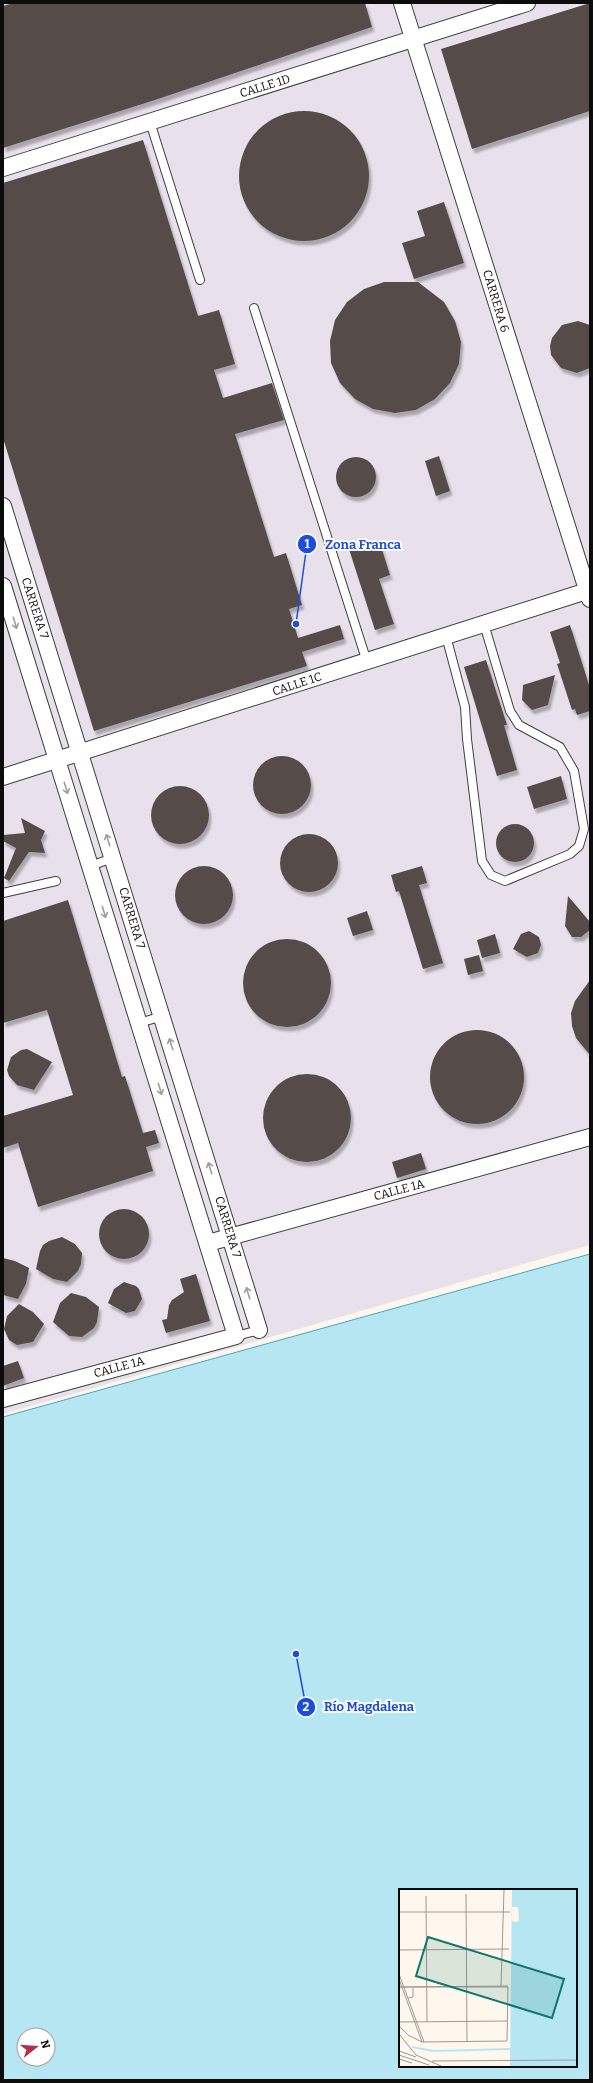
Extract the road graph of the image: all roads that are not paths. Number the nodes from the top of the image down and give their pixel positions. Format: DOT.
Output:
graph roads {
  1 [pos="402,3"];
  2 [pos="527,3"];
  3 [pos="414,39"];
  4 [pos="150,122"];
  5 [pos="3,168"];
  6 [pos="200,280"];
  7 [pos="254,308"];
  8 [pos="3,506"];
  9 [pos="3,586"];
  10 [pos="589,593"];
  11 [pos="484,624"];
  12 [pos="446,636"];
  13 [pos="367,662"];
  14 [pos="81,754"];
  15 [pos="57,760"];
  16 [pos="3,777"];
  17 [pos="114,858"];
  18 [pos="90,866"];
  19 [pos="56,881"];
  20 [pos="3,893"];
  21 [pos="163,1016"];
  22 [pos="139,1023"];
  23 [pos="590,1137"];
  24 [pos="231,1236"];
  25 [pos="208,1243"];
  26 [pos="259,1330"];
  27 [pos="236,1336"];
  28 [pos="3,1398"];
  1 -- 3 [label="street, CARRERA 6"];
  2 -- 3 [label="street, CALLE 1D"];
  3 -- 4 [label="street, CALLE 1D"];
  3 -- 10 [label="street, CARRERA 6"];
  4 -- 5 [label="street, CALLE 1D"];
  4 -- 6 [label="lane"];
  7 -- 13 [label="lane"];
  8 -- 14 [label="street, CARRERA 7"];
  9 -- 15 [label="street, CARRERA 7, one-way"];
  10 -- 11 [label="street, CALLE 1C"];
  11 -- 12 [label="street, CALLE 1C"];
  11 -- 12 [label="lane"];
  12 -- 13 [label="street, CALLE 1C"];
  13 -- 14 [label="street, CALLE 1C"];
  14 -- 15 [label="street, CALLE 1C"];
  17 -- 14 [label="street, CARRERA 7, one-way"];
  15 -- 16 [label="street, CALLE 1C"];
  15 -- 18 [label="street, CARRERA 7, one-way"];
  17 -- 18 [label="lane"];
  17 -- 21 [label="street, CARRERA 7"];
  18 -- 22 [label="street, CARRERA 7, one-way"];
  19 -- 20 [label="lane"];
  21 -- 22 [label="lane"];
  24 -- 21 [label="street, CARRERA 7, one-way"];
  22 -- 25 [label="street, CARRERA 7, one-way"];
  23 -- 24 [label="street, CALLE 1A"];
  24 -- 25 [label="street, CALLE 1A"];
  26 -- 24 [label="street, CARRERA 7, one-way"];
  25 -- 27 [label="street, CARRERA 7"];
  26 -- 27 [label="lane, CALLE 1A"];
  27 -- 28 [label="street, CALLE 1A"];
}
